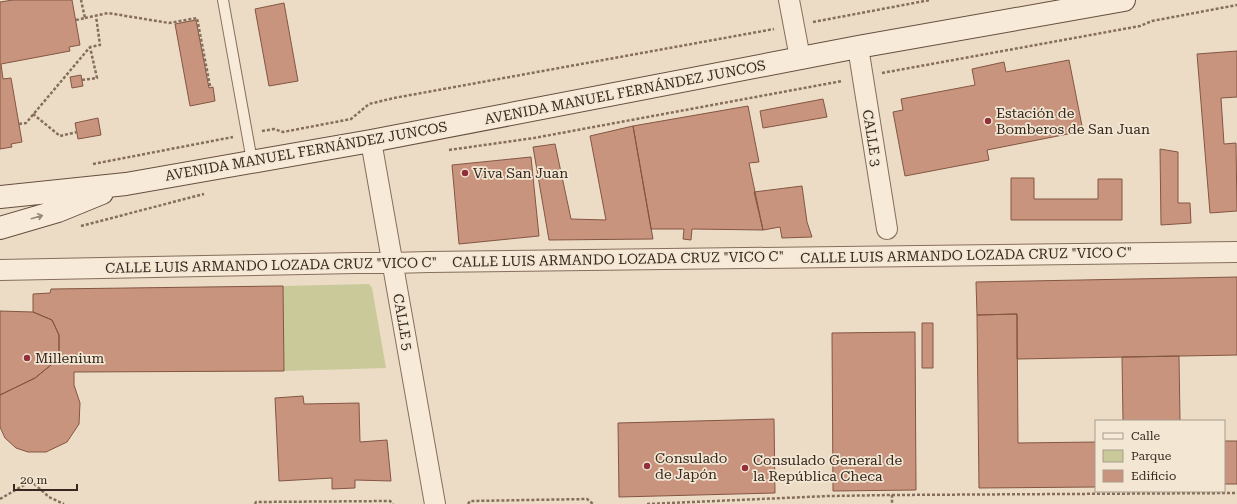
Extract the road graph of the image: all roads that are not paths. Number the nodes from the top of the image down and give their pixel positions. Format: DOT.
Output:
graph roads {
  1 [pos="223,0"];
  2 [pos="789,0"];
  3 [pos="1124,0"];
  4 [pos="858,47"];
  5 [pos="800,58"];
  6 [pos="371,141"];
  7 [pos="252,161"];
  8 [pos="126,184"];
  9 [pos="0,197"];
  10 [pos="0,228"];
  11 [pos="887,229"];
  12 [pos="1237,252"];
  13 [pos="392,264"];
  14 [pos="0,270"];
  15 [pos="435,504"];
  1 -- 7 [label="lane"];
  2 -- 5 [label="street"];
  3 -- 4 [label="main road, AVENIDA MANUEL FERNÁNDEZ JUNCOS"];
  4 -- 5 [label="main road, AVENIDA MANUEL FERNÁNDEZ JUNCOS"];
  4 -- 11 [label="street, CALLE 3"];
  5 -- 6 [label="main road, AVENIDA MANUEL FERNÁNDEZ JUNCOS"];
  6 -- 7 [label="main road, AVENIDA MANUEL FERNÁNDEZ JUNCOS"];
  6 -- 13 [label="street, CALLE 5"];
  7 -- 8 [label="main road, AVENIDA MANUEL FERNÁNDEZ JUNCOS"];
  8 -- 9 [label="main road, AVENIDA MANUEL FERNÁNDEZ JUNCOS"];
  10 -- 8 [label="main road, AVENIDA MANUEL FERNÁNDEZ JUNCOS, one-way"];
  12 -- 13 [label="street, CALLE LUIS ARMANDO LOZADA CRUZ \"VICO C\""];
  13 -- 14 [label="street, CALLE LUIS ARMANDO LOZADA CRUZ \"VICO C\""];
  13 -- 15 [label="street, CALLE 5"];
}
